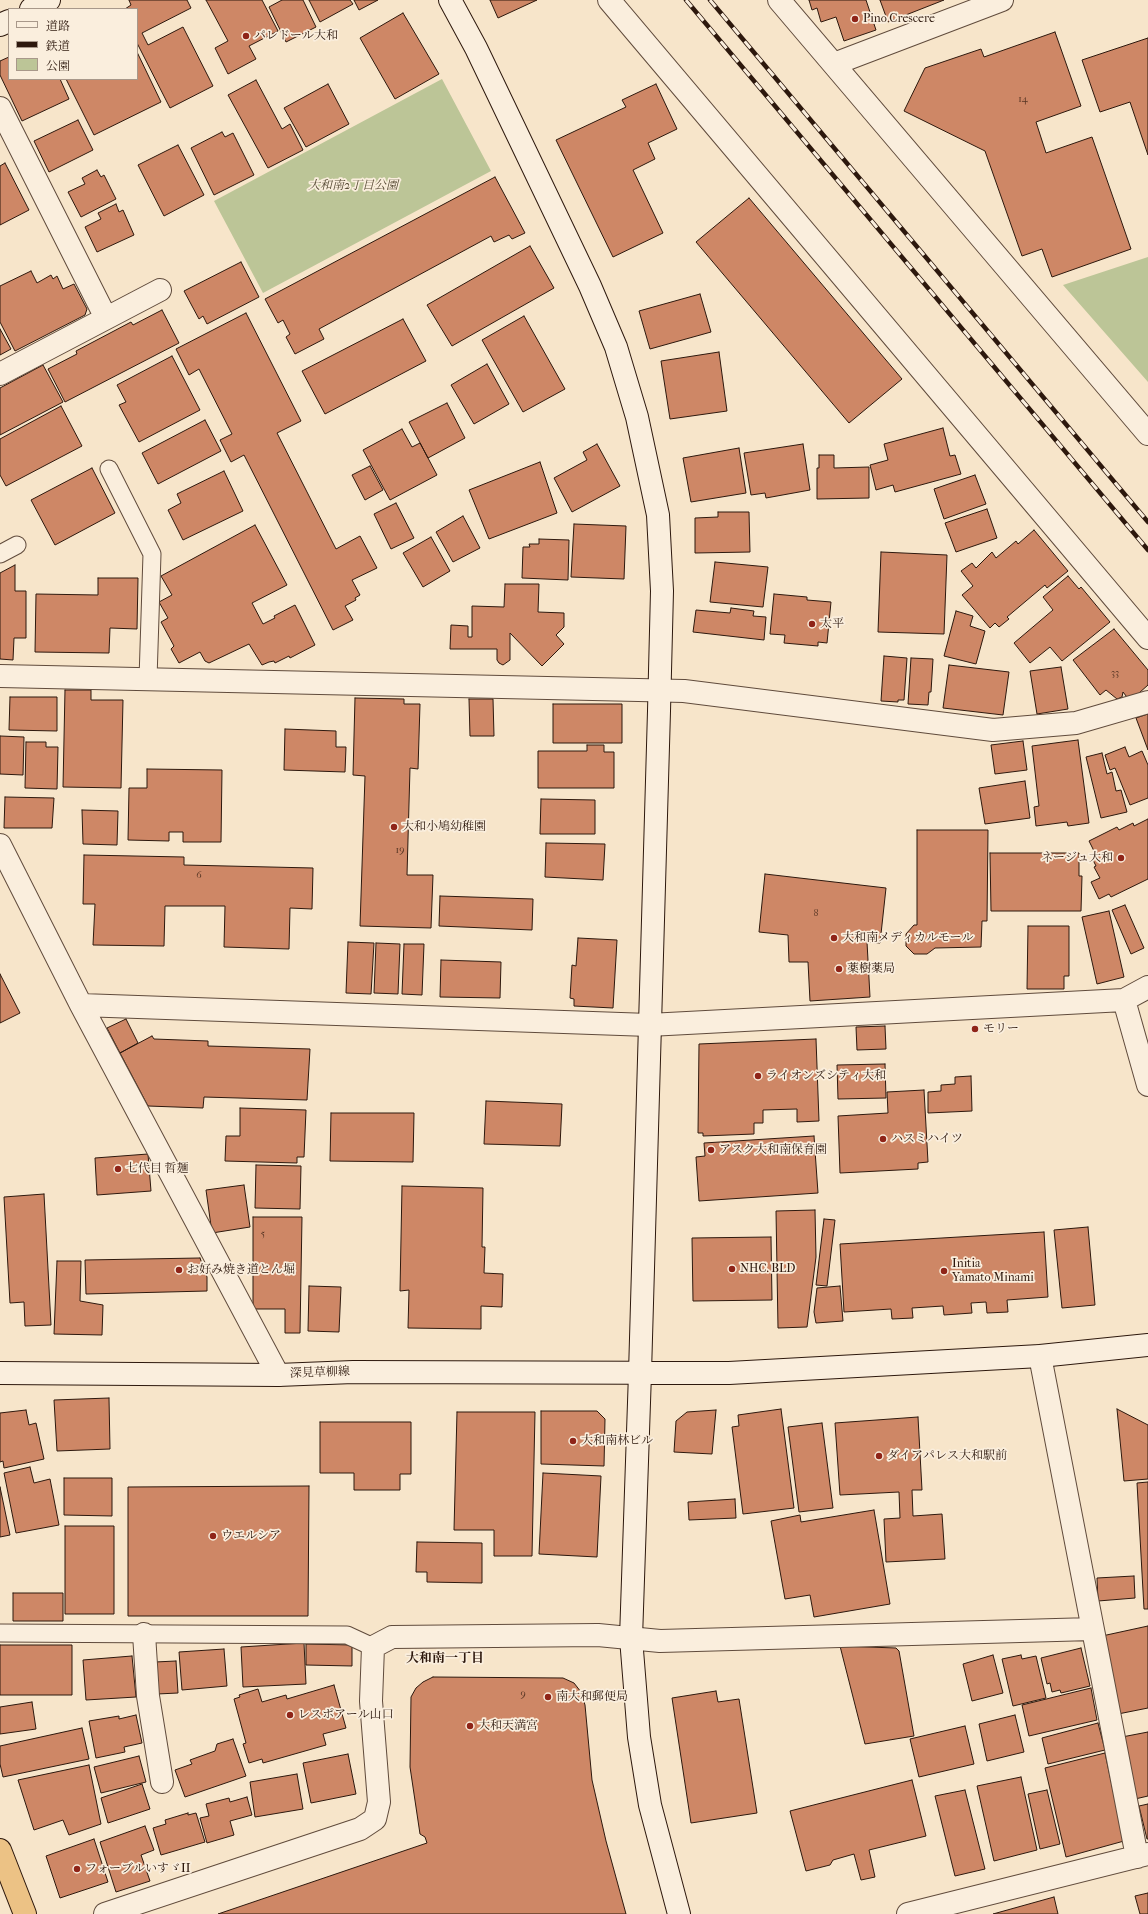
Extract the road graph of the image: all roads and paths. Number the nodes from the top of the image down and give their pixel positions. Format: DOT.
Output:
graph roads {
  1 [pos="49,0"];
  2 [pos="450,0"];
  3 [pos="609,0"];
  4 [pos="779,0"];
  5 [pos="1002,0"];
  6 [pos="33,8"];
  7 [pos="834,64"];
  8 [pos="0,108"];
  9 [pos="160,290"];
  10 [pos="106,318"];
  11 [pos="0,374"];
  12 [pos="1148,434"];
  13 [pos="109,469"];
  14 [pos="17,544"];
  15 [pos="0,554"];
  16 [pos="1148,638"];
  17 [pos="0,676"];
  18 [pos="148,679"];
  19 [pos="660,690"];
  20 [pos="1148,702"];
  21 [pos="0,845"];
  22 [pos="1148,987"];
  23 [pos="1124,1000"];
  24 [pos="81,1004"];
  25 [pos="649,1025"];
  26 [pos="1148,1085"];
  27 [pos="1148,1345"];
  28 [pos="1040,1356"];
  29 [pos="640,1372"];
  30 [pos="0,1373"];
  31 [pos="278,1375"];
  32 [pos="1092,1629"];
  33 [pos="0,1633"];
  34 [pos="144,1634"];
  35 [pos="630,1638"];
  36 [pos="373,1647"];
  37 [pos="162,1782"];
  38 [pos="0,1850"];
  39 [pos="1142,1856"];
  40 [pos="25,1914"];
  41 [pos="105,1914"];
  42 [pos="679,1914"];
  43 [pos="908,1914"];
  1 -- 6 [label="street"];
  2 -- 19 [label="street"];
  3 -- 16 [label="street"];
  4 -- 7 [label="street"];
  5 -- 7 [label="street"];
  7 -- 12 [label="street"];
  8 -- 10 [label="street"];
  9 -- 10 [label="street"];
  10 -- 11 [label="street"];
  13 -- 18 [label="lane"];
  14 -- 15 [label="lane"];
  17 -- 18 [label="street"];
  18 -- 19 [label="street"];
  19 -- 20 [label="street"];
  19 -- 25 [label="street"];
  21 -- 24 [label="street"];
  22 -- 23 [label="street"];
  23 -- 25 [label="street"];
  23 -- 26 [label="street"];
  24 -- 25 [label="street"];
  24 -- 31 [label="street"];
  25 -- 29 [label="street"];
  27 -- 28 [label="street, 深見草柳線"];
  28 -- 29 [label="street, 深見草柳線"];
  28 -- 32 [label="street"];
  29 -- 31 [label="street, 深見草柳線"];
  29 -- 35 [label="street"];
  30 -- 31 [label="street, 深見草柳線"];
  32 -- 35 [label="street"];
  32 -- 39 [label="street"];
  33 -- 34 [label="lane"];
  34 -- 36 [label="lane"];
  34 -- 37 [label="street"];
  35 -- 36 [label="street"];
  35 -- 42 [label="street"];
  36 -- 41 [label="street"];
  38 -- 40 [label="highway"];
  39 -- 43 [label="street"];
}
